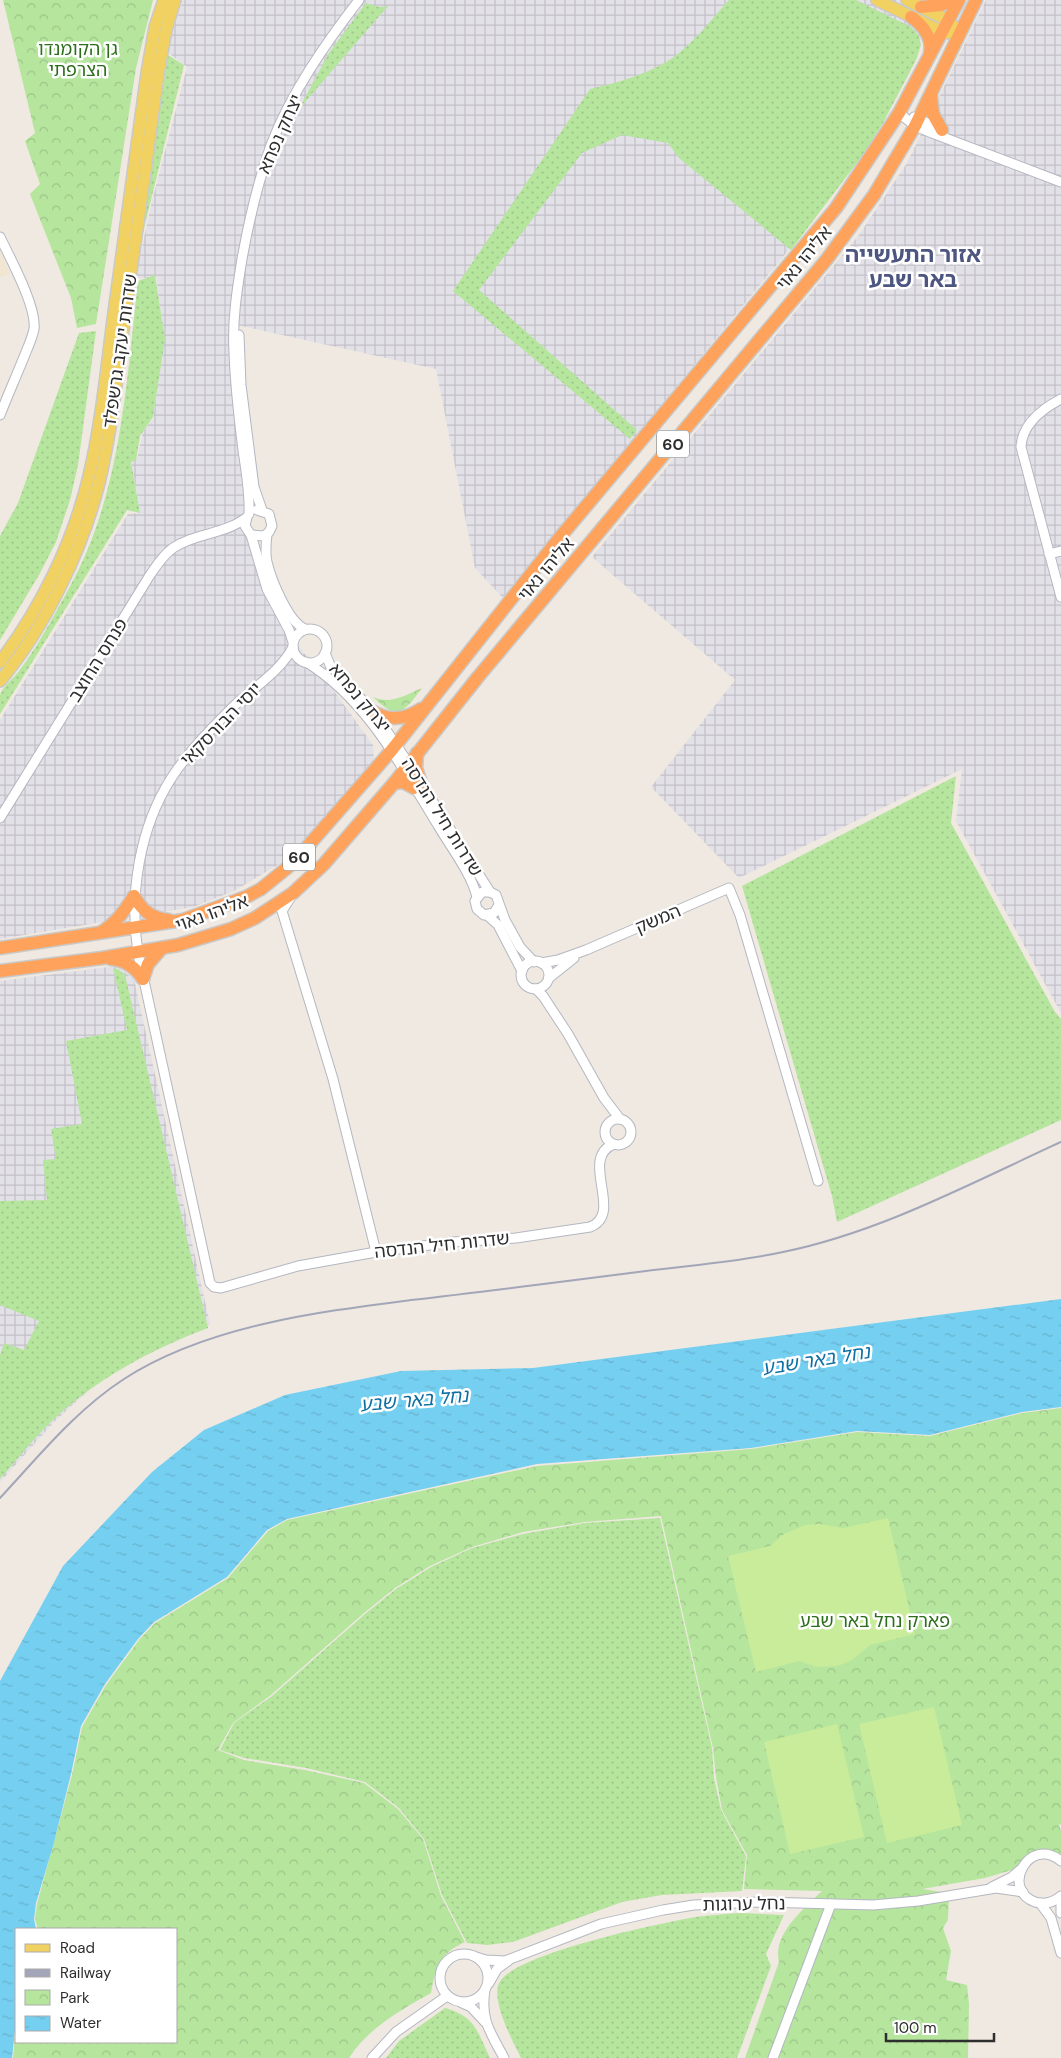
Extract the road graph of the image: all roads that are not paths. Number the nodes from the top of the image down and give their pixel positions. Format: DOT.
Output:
graph roads {
  1 [pos="164,0"];
  2 [pos="175,0"];
  3 [pos="358,0"];
  4 [pos="877,0"];
  5 [pos="907,0"];
  6 [pos="952,0"];
  7 [pos="959,0"];
  8 [pos="976,0"];
  9 [pos="921,7"];
  10 [pos="911,16"];
  11 [pos="946,27"];
  12 [pos="960,34"];
  13 [pos="930,56"];
  14 [pos="932,91"];
  15 [pos="900,113"];
  16 [pos="917,122"];
  17 [pos="942,130"];
  18 [pos="965,145"];
  19 [pos="1061,182"];
  20 [pos="0,237"];
  21 [pos="238,284"];
  22 [pos="1061,399"];
  23 [pos="0,415"];
  24 [pos="262,510"];
  25 [pos="247,516"];
  26 [pos="220,532"];
  27 [pos="249,533"];
  28 [pos="267,534"];
  29 [pos="1061,551"];
  30 [pos="1050,554"];
  31 [pos="1061,596"];
  32 [pos="304,629"];
  33 [pos="293,645"];
  34 [pos="325,653"];
  35 [pos="304,661"];
  36 [pos="0,662"];
  37 [pos="278,667"];
  38 [pos="0,681"];
  39 [pos="427,705"];
  40 [pos="372,711"];
  41 [pos="393,747"];
  42 [pos="409,762"];
  43 [pos="394,783"];
  44 [pos="418,785"];
  45 [pos="0,818"];
  46 [pos="490,892"];
  47 [pos="293,893"];
  48 [pos="134,896"];
  49 [pos="477,897"];
  50 [pos="499,905"];
  51 [pos="487,915"];
  52 [pos="177,921"];
  53 [pos="134,928"];
  54 [pos="98,933"];
  55 [pos="2,947"];
  56 [pos="161,949"];
  57 [pos="586,950"];
  58 [pos="138,953"];
  59 [pos="102,958"];
  60 [pos="537,962"];
  61 [pos="0,971"];
  62 [pos="522,971"];
  63 [pos="143,979"];
  64 [pos="547,981"];
  65 [pos="536,989"];
  66 [pos="555,1015"];
  67 [pos="597,1086"];
  68 [pos="620,1119"];
  69 [pos="608,1124"];
  70 [pos="614,1144"];
  71 [pos="818,1181"];
  72 [pos="376,1252"];
  73 [pos="208,1277"];
  74 [pos="1060,1859"];
  75 [pos="1020,1870"];
  76 [pos="983,1890"];
  77 [pos="1023,1892"];
  78 [pos="1061,1896"];
  79 [pos="1040,1903"];
  80 [pos="1061,1903"];
  81 [pos="831,1904"];
  82 [pos="1061,1913"];
  83 [pos="1061,1953"];
  84 [pos="476,1957"];
  85 [pos="512,1958"];
  86 [pos="486,1988"];
  87 [pos="447,1996"];
  88 [pos="462,2003"];
  89 [pos="487,2024"];
  90 [pos="372,2058"];
  91 [pos="504,2058"];
  92 [pos="773,2058"];
  1 -- 36 [label="main road, שדרות יעקב גרשפלד"];
  2 -- 38 [label="main road, שדרות יעקב גרשפלד"];
  3 -- 21 [label="street, יצחק נפחא"];
  4 -- 10 [label="main road"];
  5 -- 9 [label="main road"];
  6 -- 9 [label="highway"];
  7 -- 11 [label="highway, אליהו נאוי / 60"];
  8 -- 12 [label="highway, אליהו נאוי / 60"];
  9 -- 11 [label="main road"];
  10 -- 11 [label="main road"];
  10 -- 13 [label="highway"];
  11 -- 12 [label="main road"];
  11 -- 13 [label="highway, אליהו נאוי / 60"];
  12 -- 14 [label="highway, אליהו נאוי / 60"];
  13 -- 15 [label="highway, אליהו נאוי / 60"];
  14 -- 16 [label="highway, אליהו נאוי / 60"];
  14 -- 17 [label="highway"];
  15 -- 16 [label="street"];
  15 -- 39 [label="highway, אליהו נאוי / 60"];
  16 -- 17 [label="street"];
  16 -- 18 [label="street"];
  16 -- 42 [label="highway, אליהו נאוי / 60"];
  17 -- 18 [label="street"];
  18 -- 19 [label="street"];
  20 -- 23 [label="street"];
  21 -- 24 [label="street, יצחק נפחא"];
  21 -- 25 [label="street, יצחק נפחא"];
  22 -- 30 [label="street"];
  24 -- 25 [label="street"];
  24 -- 28 [label="street"];
  25 -- 26 [label="street, פנחס החוצב"];
  25 -- 27 [label="street"];
  26 -- 27 [label="street, פנחס החוצב"];
  26 -- 45 [label="street, פנחס החוצב"];
  27 -- 28 [label="street"];
  27 -- 33 [label="street"];
  28 -- 32 [label="street"];
  29 -- 30 [label="street"];
  30 -- 31 [label="street"];
  32 -- 33 [label="street"];
  32 -- 34 [label="street"];
  33 -- 35 [label="street"];
  33 -- 37 [label="street, יוסי הבורסקאי"];
  34 -- 35 [label="street"];
  34 -- 40 [label="street, יצחק נפחא"];
  35 -- 37 [label="street, יוסי הבורסקאי"];
  35 -- 41 [label="street, יצחק נפחא"];
  37 -- 48 [label="street, יוסי הבורסקאי"];
  39 -- 40 [label="highway"];
  39 -- 41 [label="highway, אליהו נאוי / 60"];
  40 -- 41 [label="street, יצחק נפחא"];
  41 -- 42 [label="street, שדרות חיל הנדסה"];
  41 -- 52 [label="highway, אליהו נאוי / 60"];
  42 -- 43 [label="highway, אליהו נאוי / 60"];
  42 -- 44 [label="street, שדרות חיל הנדסה"];
  42 -- 44 [label="highway"];
  43 -- 44 [label="highway"];
  43 -- 47 [label="highway, אליהו נאוי / 60"];
  44 -- 46 [label="street, שדרות חיל הנדסה"];
  44 -- 49 [label="street, שדרות חיל הנדסה"];
  46 -- 49 [label="street"];
  46 -- 50 [label="street"];
  47 -- 56 [label="highway, אליהו נאוי / 60"];
  47 -- 72 [label="street"];
  48 -- 52 [label="highway"];
  48 -- 53 [label="street, יוסי הבורסקאי"];
  48 -- 54 [label="highway"];
  49 -- 51 [label="street"];
  50 -- 51 [label="street"];
  50 -- 60 [label="street"];
  51 -- 62 [label="street"];
  52 -- 53 [label="highway, אליהו נאוי / 60"];
  53 -- 54 [label="highway, אליהו נאוי / 60"];
  53 -- 58 [label="street, יוסי הבורסקאי"];
  54 -- 55 [label="highway, אליהו נאוי / 60"];
  56 -- 58 [label="highway, אליהו נאוי / 60"];
  56 -- 63 [label="highway"];
  57 -- 60 [label="street, המשק"];
  57 -- 64 [label="street, המשק"];
  57 -- 71 [label="street, המשק"];
  58 -- 59 [label="highway, אליהו נאוי / 60"];
  58 -- 63 [label="street, יוסי הבורסקאי"];
  59 -- 61 [label="highway, אליהו נאוי / 60"];
  59 -- 63 [label="highway"];
  60 -- 62 [label="street"];
  60 -- 64 [label="street"];
  62 -- 65 [label="street"];
  63 -- 73 [label="street, יוסי הבורסקאי"];
  64 -- 65 [label="street"];
  64 -- 66 [label="street"];
  65 -- 66 [label="street"];
  66 -- 67 [label="street"];
  67 -- 68 [label="street"];
  67 -- 69 [label="street"];
  68 -- 69 [label="street"];
  68 -- 70 [label="street"];
  69 -- 70 [label="street"];
  70 -- 72 [label="street, שדרות חיל הנדסה"];
  72 -- 73 [label="street, שדרות חיל הנדסה"];
  74 -- 75 [label="street, נחל ערוגות"];
  75 -- 76 [label="street, נחל ערוגות"];
  75 -- 77 [label="street"];
  76 -- 77 [label="street, נחל ערוגות"];
  76 -- 81 [label="street, נחל ערוגות"];
  77 -- 79 [label="street"];
  78 -- 79 [label="street"];
  79 -- 83 [label="street"];
  80 -- 82 [label="street"];
  81 -- 85 [label="street, נחל ערוגות"];
  81 -- 92 [label="street"];
  84 -- 85 [label="street, נחל ערוגות"];
  84 -- 86 [label="street"];
  84 -- 87 [label="street"];
  85 -- 86 [label="street, נחל ערוגות"];
  86 -- 88 [label="street"];
  86 -- 89 [label="street"];
  87 -- 88 [label="street"];
  87 -- 90 [label="street"];
  88 -- 89 [label="street"];
  89 -- 91 [label="street"];
}
